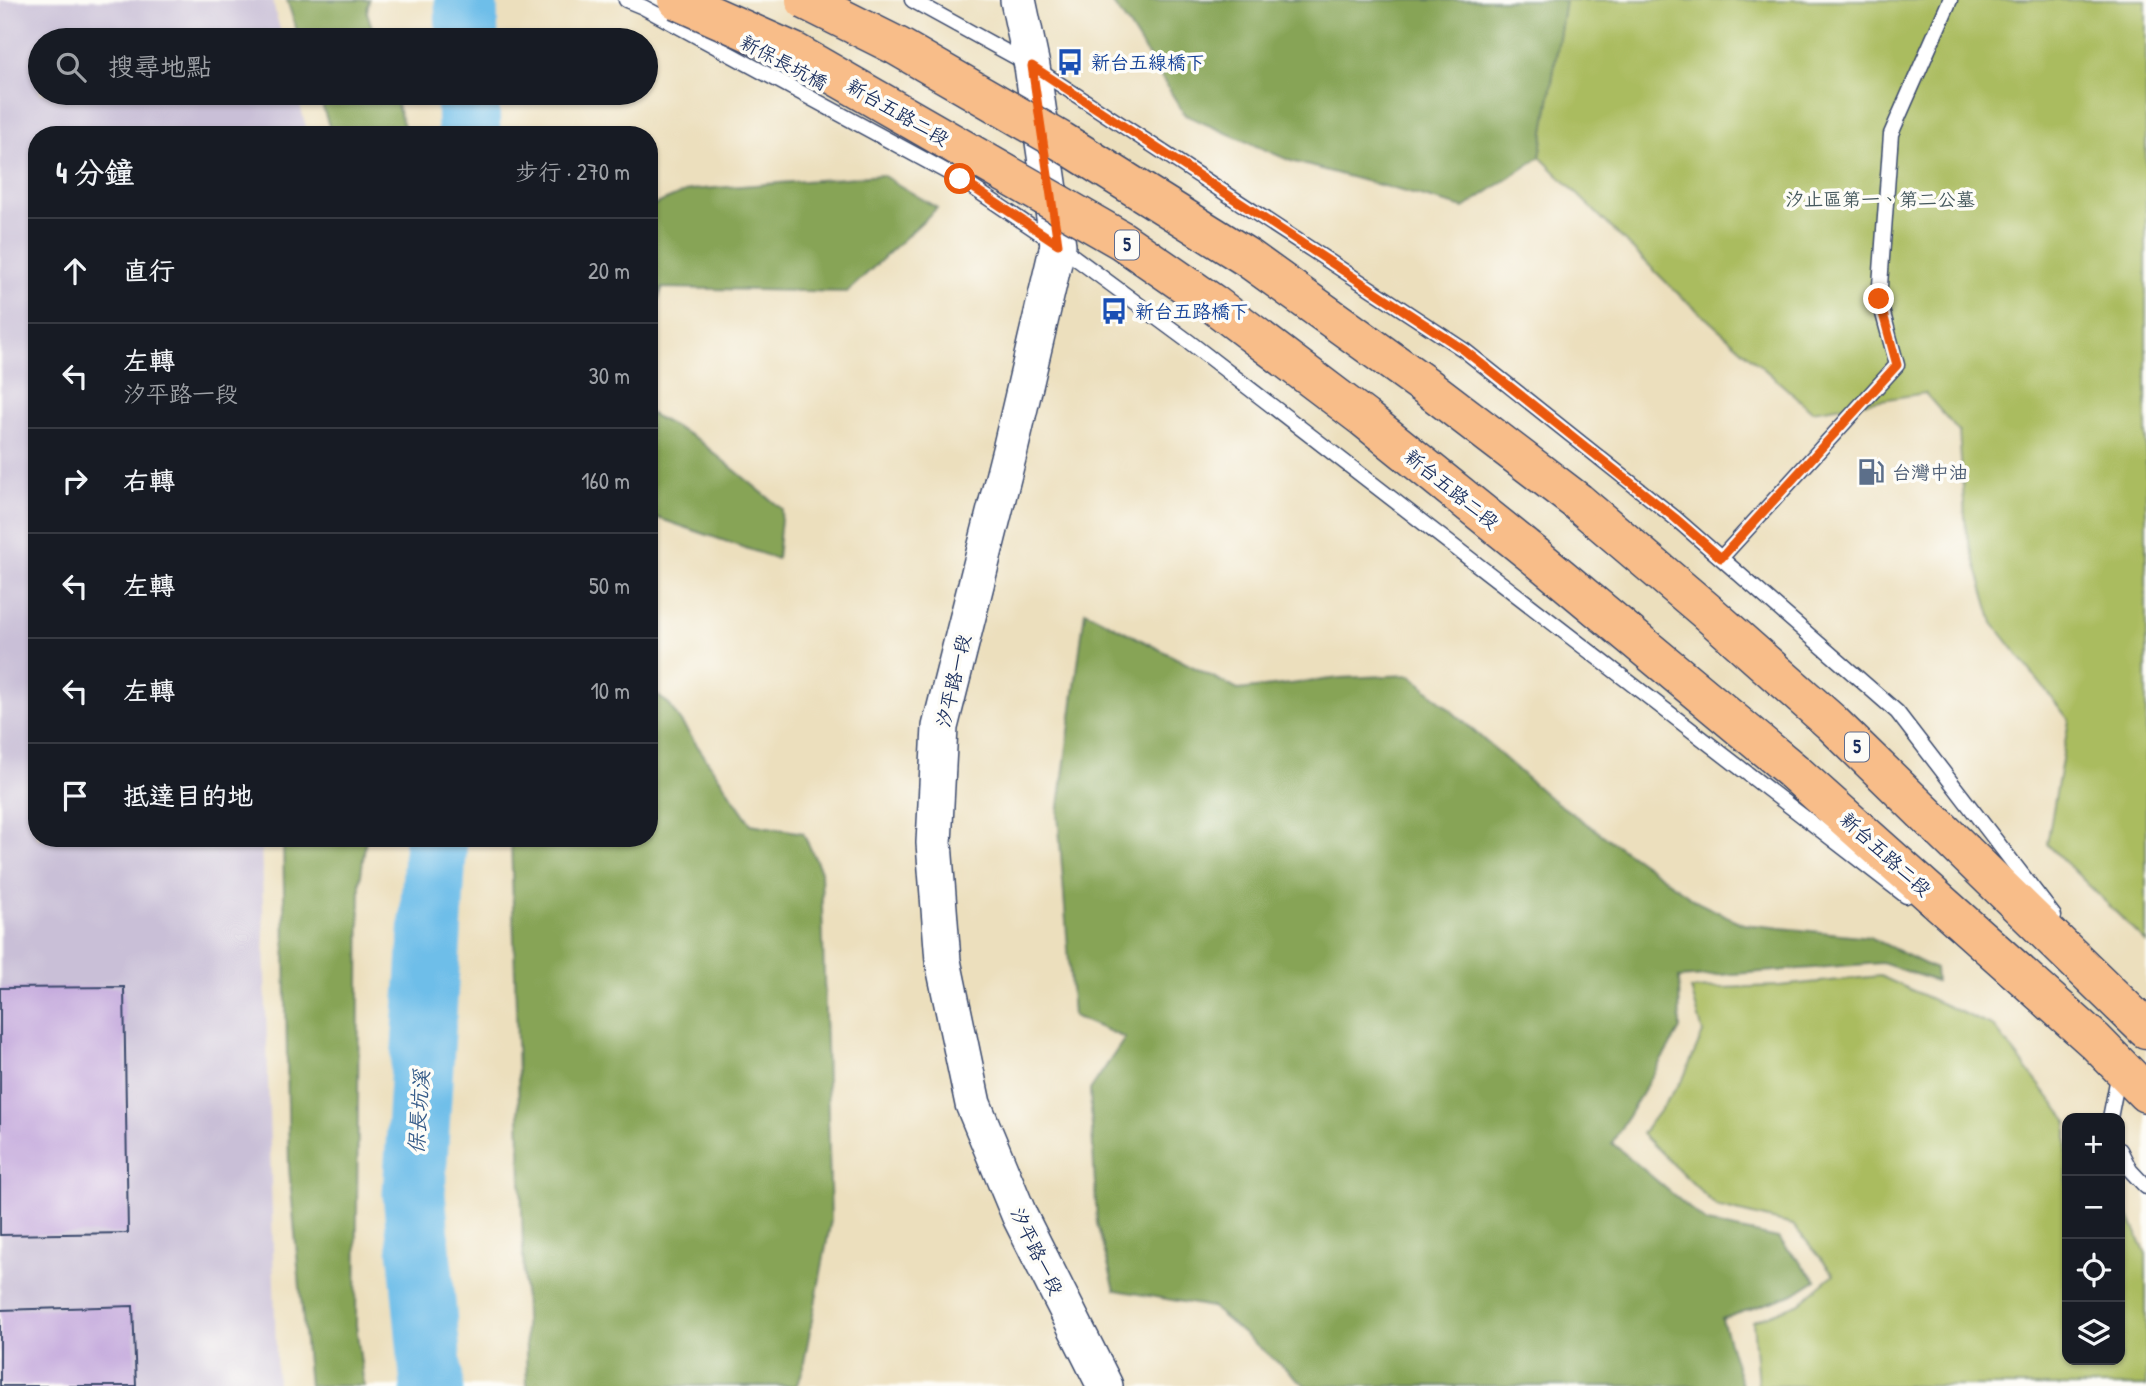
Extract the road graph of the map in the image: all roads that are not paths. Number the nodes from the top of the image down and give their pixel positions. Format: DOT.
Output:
graph roads {
  1 [pos="626,0"];
  2 [pos="677,0"];
  3 [pos="805,0"];
  4 [pos="912,0"];
  5 [pos="1018,0"];
  6 [pos="1950,0"];
  7 [pos="1032,66"];
  8 [pos="1058,244"];
  9 [pos="1721,558"];
  10 [pos="1921,907"];
  11 [pos="1942,924"];
  12 [pos="2135,1018"];
  13 [pos="2120,1067"];
  14 [pos="2111,1113"];
  15 [pos="2125,1160"];
  16 [pos="2146,1187"];
  17 [pos="1105,1386"];
  1 -- 8 [label="lane, 新保長坑橋"];
  2 -- 13 [label="main road, 新台五路二段 / 5, bridge"];
  3 -- 12 [label="main road, 5, bridge"];
  4 -- 7 [label="lane"];
  5 -- 7 [label="street, 汐平路一段"];
  6 -- 9 [label="lane"];
  7 -- 8 [label="street, 汐平路一段"];
  7 -- 9 [label="lane"];
  8 -- 10 [label="lane, 新保長坑橋"];
  8 -- 17 [label="street, 汐平路一段"];
  9 -- 12 [label="lane"];
  11 -- 13 [label="lane"];
  13 -- 14 [label="lane"];
  15 -- 16 [label="lane"];
}
